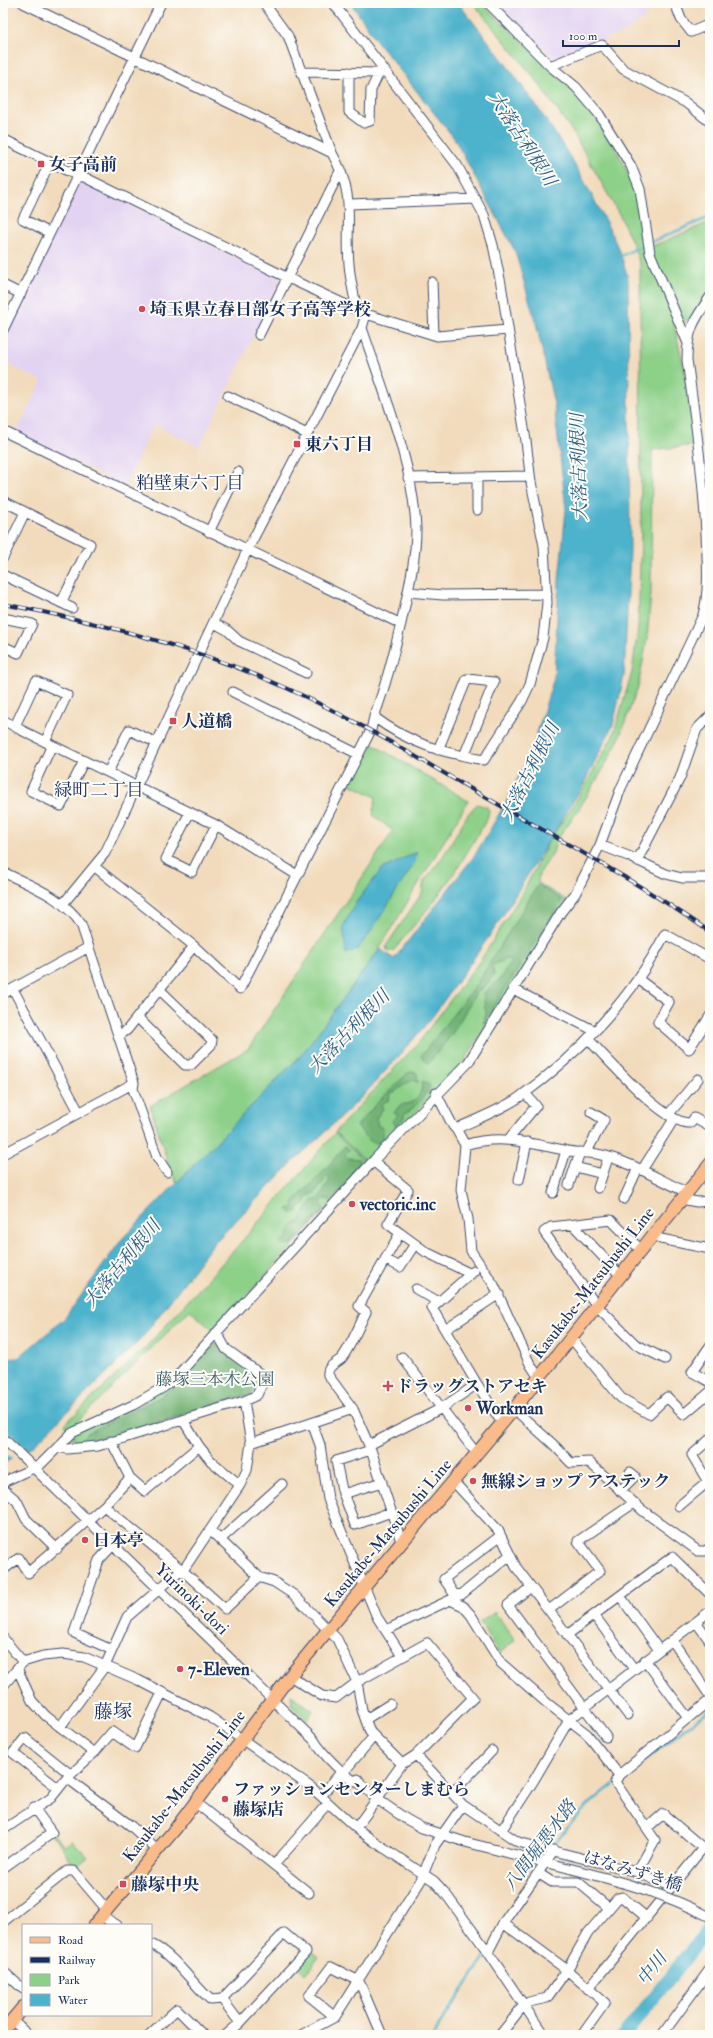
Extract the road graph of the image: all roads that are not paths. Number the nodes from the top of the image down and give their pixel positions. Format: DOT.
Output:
graph roads {
  1 [pos="23,3"];
  2 [pos="161,3"];
  3 [pos="264,3"];
  4 [pos="333,3"];
  5 [pos="488,3"];
  6 [pos="675,3"];
  7 [pos="710,24"];
  8 [pos="135,58"];
  9 [pos="550,66"];
  10 [pos="302,72"];
  11 [pos="349,72"];
  12 [pos="382,73"];
  13 [pos="710,122"];
  14 [pos="3,139"];
  15 [pos="332,153"];
  16 [pos="50,162"];
  17 [pos="341,169"];
  18 [pos="78,176"];
  19 [pos="476,199"];
  20 [pos="350,204"];
  21 [pos="50,232"];
  22 [pos="288,278"];
  23 [pos="432,282"];
  24 [pos="3,285"];
  25 [pos="21,294"];
  26 [pos="710,297"];
  27 [pos="357,310"];
  28 [pos="366,314"];
  29 [pos="362,328"];
  30 [pos="3,330"];
  31 [pos="508,330"];
  32 [pos="259,335"];
  33 [pos="434,335"];
  34 [pos="687,341"];
  35 [pos="228,396"];
  36 [pos="3,431"];
  37 [pos="307,434"];
  38 [pos="238,472"];
  39 [pos="477,477"];
  40 [pos="408,478"];
  41 [pos="530,480"];
  42 [pos="3,501"];
  43 [pos="477,510"];
  44 [pos="25,512"];
  45 [pos="209,532"];
  46 [pos="708,546"];
  47 [pos="247,550"];
  48 [pos="3,558"];
  49 [pos="3,575"];
  50 [pos="408,592"];
  51 [pos="547,594"];
  52 [pos="61,603"];
  53 [pos="72,608"];
  54 [pos="3,618"];
  55 [pos="214,623"];
  56 [pos="401,624"];
  57 [pos="3,646"];
  58 [pos="306,673"];
  59 [pos="233,692"];
  60 [pos="710,716"];
  61 [pos="374,717"];
  62 [pos="3,720"];
  63 [pos="15,726"];
  64 [pos="157,743"];
  65 [pos="48,744"];
  66 [pos="438,750"];
  67 [pos="358,754"];
  68 [pos="464,756"];
  69 [pos="84,761"];
  70 [pos="108,772"];
  71 [pos="136,786"];
  72 [pos="190,812"];
  73 [pos="216,825"];
  74 [pos="600,845"];
  75 [pos="637,861"];
  76 [pos="95,867"];
  77 [pos="3,872"];
  78 [pos="297,875"];
  79 [pos="710,878"];
  80 [pos="63,904"];
  81 [pos="194,946"];
  82 [pos="89,947"];
  83 [pos="710,959"];
  84 [pos="638,979"];
  85 [pos="13,989"];
  86 [pos="512,989"];
  87 [pos="160,990"];
  88 [pos="3,994"];
  89 [pos="710,1016"];
  90 [pos="138,1018"];
  91 [pos="595,1031"];
  92 [pos="119,1036"];
  93 [pos="588,1039"];
  94 [pos="698,1079"];
  95 [pos="134,1083"];
  96 [pos="436,1093"];
  97 [pos="525,1093"];
  98 [pos="79,1112"];
  99 [pos="591,1112"];
  100 [pos="671,1117"];
  101 [pos="710,1127"];
  102 [pos="456,1129"];
  103 [pos="508,1140"];
  104 [pos="527,1142"];
  105 [pos="465,1145"];
  106 [pos="566,1151"];
  107 [pos="583,1153"];
  108 [pos="3,1154"];
  109 [pos="608,1158"];
  110 [pos="373,1161"];
  111 [pos="710,1164"];
  112 [pos="575,1167"];
  113 [pos="640,1169"];
  114 [pos="167,1172"];
  115 [pos="603,1174"];
  116 [pos="519,1180"];
  117 [pos="569,1185"];
  118 [pos="598,1188"];
  119 [pos="553,1193"];
  120 [pos="683,1196"];
  121 [pos="624,1199"];
  122 [pos="710,1201"];
  123 [pos="573,1225"];
  124 [pos="400,1233"];
  125 [pos="653,1234"];
  126 [pos="415,1244"];
  127 [pos="710,1249"];
  128 [pos="641,1250"];
  129 [pos="385,1259"];
  130 [pos="479,1266"];
  131 [pos="471,1274"];
  132 [pos="621,1276"];
  133 [pos="416,1289"];
  134 [pos="499,1294"];
  135 [pos="439,1302"];
  136 [pos="597,1306"];
  137 [pos="445,1330"];
  138 [pos="217,1333"];
  139 [pos="571,1338"];
  140 [pos="710,1346"];
  141 [pos="402,1357"];
  142 [pos="665,1359"];
  143 [pos="539,1378"];
  144 [pos="710,1382"];
  145 [pos="477,1384"];
  146 [pos="710,1392"];
  147 [pos="244,1401"];
  148 [pos="442,1408"];
  149 [pos="353,1409"];
  150 [pos="514,1409"];
  151 [pos="183,1420"];
  152 [pos="312,1423"];
  153 [pos="502,1423"];
  154 [pos="3,1438"];
  155 [pos="710,1439"];
  156 [pos="111,1441"];
  157 [pos="251,1443"];
  158 [pos="199,1446"];
  159 [pos="58,1447"];
  160 [pos="370,1447"];
  161 [pos="477,1454"];
  162 [pos="34,1468"];
  163 [pos="630,1472"];
  164 [pos="130,1478"];
  165 [pos="453,1481"];
  166 [pos="709,1481"];
  167 [pos="3,1482"];
  168 [pos="382,1482"];
  169 [pos="282,1484"];
  170 [pos="240,1485"];
  171 [pos="3,1489"];
  172 [pos="620,1491"];
  173 [pos="343,1494"];
  174 [pos="634,1503"];
  175 [pos="104,1506"];
  176 [pos="679,1506"];
  177 [pos="391,1512"];
  178 [pos="88,1521"];
  179 [pos="210,1530"];
  180 [pos="500,1536"];
  181 [pos="221,1539"];
  182 [pos="401,1541"];
  183 [pos="113,1545"];
  184 [pos="710,1548"];
  185 [pos="57,1549"];
  186 [pos="510,1555"];
  187 [pos="3,1570"];
  188 [pos="182,1570"];
  189 [pos="259,1577"];
  190 [pos="364,1586"];
  191 [pos="531,1587"];
  192 [pos="158,1589"];
  193 [pos="710,1594"];
  194 [pos="620,1596"];
  195 [pos="549,1610"];
  196 [pos="710,1611"];
  197 [pos="594,1614"];
  198 [pos="696,1622"];
  199 [pos="328,1630"];
  200 [pos="386,1630"];
  201 [pos="567,1635"];
  202 [pos="3,1638"];
  203 [pos="672,1640"];
  204 [pos="710,1641"];
  205 [pos="112,1650"];
  206 [pos="659,1650"];
  207 [pos="402,1656"];
  208 [pos="645,1660"];
  209 [pos="20,1665"];
  210 [pos="105,1666"];
  211 [pos="634,1669"];
  212 [pos="290,1676"];
  213 [pos="357,1682"];
  214 [pos="3,1686"];
  215 [pos="608,1690"];
  216 [pos="162,1694"];
  217 [pos="710,1696"];
  218 [pos="272,1700"];
  219 [pos="710,1700"];
  220 [pos="390,1704"];
  221 [pos="583,1708"];
  222 [pos="628,1715"];
  223 [pos="688,1718"];
  224 [pos="366,1719"];
  225 [pos="569,1720"];
  226 [pos="60,1727"];
  227 [pos="374,1736"];
  228 [pos="606,1738"];
  229 [pos="243,1739"];
  230 [pos="492,1751"];
  231 [pos="94,1753"];
  232 [pos="416,1755"];
  233 [pos="402,1764"];
  234 [pos="344,1769"];
  235 [pos="618,1775"];
  236 [pos="69,1776"];
  237 [pos="58,1788"];
  238 [pos="452,1793"];
  239 [pos="377,1799"];
  240 [pos="325,1800"];
  241 [pos="196,1803"];
  242 [pos="463,1805"];
  243 [pos="34,1808"];
  244 [pos="356,1828"];
  245 [pos="647,1828"];
  246 [pos="3,1830"];
  247 [pos="501,1831"];
  248 [pos="441,1835"];
  249 [pos="551,1850"];
  250 [pos="158,1851"];
  251 [pos="547,1863"];
  252 [pos="274,1866"];
  253 [pos="3,1868"];
  254 [pos="637,1872"];
  255 [pos="424,1873"];
  256 [pos="538,1873"];
  257 [pos="672,1887"];
  258 [pos="309,1893"];
  259 [pos="609,1908"];
  260 [pos="101,1917"];
  261 [pos="710,1917"];
  262 [pos="647,1918"];
  263 [pos="3,1922"];
  264 [pos="503,1923"];
  265 [pos="115,1924"];
  266 [pos="152,1944"];
  267 [pos="488,1952"];
  268 [pos="710,1969"];
  269 [pos="567,1970"];
  270 [pos="3,1971"];
  271 [pos="359,1981"];
  272 [pos="22,1988"];
  273 [pos="588,1989"];
  274 [pos="222,1999"];
  275 [pos="523,2006"];
  276 [pos="22,2008"];
  277 [pos="335,2017"];
  278 [pos="12,2020"];
  279 [pos="240,2024"];
  280 [pos="3,2031"];
  281 [pos="28,2035"];
  282 [pos="150,2035"];
  283 [pos="203,2035"];
  284 [pos="226,2035"];
  285 [pos="301,2035"];
  286 [pos="382,2035"];
  287 [pos="500,2035"];
  288 [pos="544,2035"];
  289 [pos="582,2035"];
  290 [pos="662,2035"];
  1 -- 8 [label="street"];
  2 -- 8 [label="street"];
  3 -- 10 [label="street"];
  4 -- 12 [label="street"];
  5 -- 9 [label="street"];
  6 -- 7 [label="street"];
  8 -- 15 [label="street"];
  8 -- 18 [label="street"];
  9 -- 13 [label="street"];
  9 -- 34 [label="street"];
  10 -- 11 [label="street"];
  10 -- 15 [label="street"];
  11 -- 12 [label="street"];
  11 -- 12 [label="street"];
  12 -- 19 [label="street"];
  14 -- 16 [label="street"];
  15 -- 17 [label="street"];
  16 -- 18 [label="street"];
  16 -- 21 [label="street"];
  17 -- 20 [label="street"];
  17 -- 22 [label="street"];
  18 -- 21 [label="street"];
  18 -- 22 [label="street"];
  19 -- 20 [label="street"];
  19 -- 31 [label="street"];
  20 -- 27 [label="street"];
  21 -- 25 [label="street"];
  22 -- 27 [label="street"];
  22 -- 32 [label="street"];
  23 -- 33 [label="street"];
  24 -- 25 [label="street"];
  25 -- 30 [label="street"];
  26 -- 34 [label="street"];
  27 -- 28 [label="street"];
  28 -- 29 [label="street"];
  28 -- 33 [label="street"];
  29 -- 37 [label="street"];
  29 -- 40 [label="street"];
  31 -- 33 [label="street"];
  31 -- 41 [label="street"];
  34 -- 46 [label="street"];
  35 -- 37 [label="street"];
  36 -- 45 [label="street"];
  37 -- 47 [label="street"];
  38 -- 45 [label="street"];
  39 -- 40 [label="street"];
  39 -- 41 [label="street"];
  39 -- 43 [label="street"];
  40 -- 50 [label="street"];
  41 -- 51 [label="street"];
  42 -- 44 [label="street"];
  44 -- 48 [label="street"];
  44 -- 52 [label="street"];
  45 -- 47 [label="street"];
  46 -- 74 [label="street"];
  47 -- 55 [label="street"];
  47 -- 56 [label="street"];
  49 -- 52 [label="street"];
  50 -- 51 [label="street"];
  50 -- 56 [label="street"];
  51 -- 68 [label="street"];
  52 -- 53 [label="street"];
  54 -- 57 [label="street"];
  55 -- 58 [label="street"];
  55 -- 64 [label="street"];
  56 -- 61 [label="street"];
  59 -- 67 [label="street"];
  60 -- 75 [label="street"];
  61 -- 66 [label="street"];
  61 -- 67 [label="street"];
  62 -- 63 [label="street"];
  63 -- 65 [label="street"];
  63 -- 65 [label="street"];
  64 -- 70 [label="street"];
  64 -- 71 [label="street"];
  65 -- 69 [label="street"];
  65 -- 69 [label="street"];
  66 -- 68 [label="street"];
  66 -- 68 [label="street"];
  67 -- 78 [label="street"];
  69 -- 70 [label="street"];
  70 -- 71 [label="street"];
  71 -- 72 [label="street"];
  71 -- 76 [label="street"];
  72 -- 73 [label="street"];
  72 -- 73 [label="street"];
  73 -- 78 [label="street"];
  74 -- 75 [label="street"];
  74 -- 86 [label="street"];
  75 -- 79 [label="street"];
  76 -- 80 [label="street"];
  76 -- 81 [label="street"];
  77 -- 80 [label="street"];
  78 -- 81 [label="street"];
  80 -- 82 [label="street"];
  81 -- 87 [label="street"];
  82 -- 85 [label="street"];
  82 -- 92 [label="street"];
  83 -- 84 [label="street"];
  84 -- 89 [label="street"];
  84 -- 91 [label="street"];
  85 -- 88 [label="street"];
  85 -- 98 [label="street"];
  86 -- 91 [label="street"];
  86 -- 96 [label="street"];
  87 -- 90 [label="street"];
  87 -- 90 [label="street"];
  90 -- 92 [label="street"];
  91 -- 93 [label="street"];
  92 -- 95 [label="street"];
  93 -- 97 [label="street"];
  93 -- 100 [label="street"];
  94 -- 100 [label="street"];
  95 -- 98 [label="street"];
  95 -- 114 [label="street"];
  96 -- 102 [label="street"];
  96 -- 110 [label="street"];
  97 -- 102 [label="street"];
  97 -- 103 [label="street"];
  98 -- 108 [label="street"];
  99 -- 107 [label="street"];
  100 -- 101 [label="street"];
  100 -- 113 [label="street"];
  102 -- 105 [label="street"];
  103 -- 104 [label="street"];
  103 -- 105 [label="street"];
  104 -- 106 [label="street"];
  104 -- 116 [label="street"];
  105 -- 130 [label="street"];
  106 -- 107 [label="street"];
  106 -- 119 [label="street"];
  107 -- 109 [label="street"];
  107 -- 112 [label="street"];
  109 -- 113 [label="street"];
  109 -- 115 [label="street"];
  110 -- 124 [label="street"];
  110 -- 138 [label="street"];
  111 -- 120 [label="main road, Kasukabe-Matsubushi Line"];
  112 -- 115 [label="street"];
  112 -- 117 [label="street"];
  113 -- 120 [label="street"];
  113 -- 121 [label="street"];
  115 -- 118 [label="street"];
  120 -- 122 [label="street"];
  120 -- 125 [label="main road, Kasukabe-Matsubushi Line"];
  123 -- 128 [label="street"];
  123 -- 132 [label="street"];
  123 -- 136 [label="street"];
  124 -- 126 [label="street"];
  124 -- 129 [label="street"];
  125 -- 127 [label="street"];
  125 -- 128 [label="main road, Kasukabe-Matsubushi Line"];
  126 -- 129 [label="street"];
  126 -- 131 [label="street"];
  128 -- 132 [label="main road, Kasukabe-Matsubushi Line"];
  129 -- 149 [label="street"];
  130 -- 131 [label="street"];
  130 -- 134 [label="street"];
  131 -- 135 [label="street"];
  132 -- 136 [label="main road, Kasukabe-Matsubushi Line"];
  133 -- 135 [label="street"];
  134 -- 137 [label="street"];
  134 -- 143 [label="street"];
  135 -- 137 [label="street"];
  136 -- 139 [label="main road, Kasukabe-Matsubushi Line"];
  136 -- 142 [label="street"];
  137 -- 145 [label="street"];
  138 -- 147 [label="street"];
  138 -- 159 [label="street"];
  139 -- 143 [label="main road, Kasukabe-Matsubushi Line"];
  139 -- 146 [label="street"];
  140 -- 144 [label="street"];
  141 -- 148 [label="street"];
  143 -- 150 [label="main road, Kasukabe-Matsubushi Line"];
  145 -- 148 [label="street"];
  145 -- 153 [label="street"];
  147 -- 151 [label="street"];
  147 -- 157 [label="street"];
  148 -- 160 [label="street"];
  148 -- 161 [label="street"];
  149 -- 152 [label="street"];
  149 -- 160 [label="street"];
  150 -- 153 [label="main road, Kasukabe-Matsubushi Line"];
  150 -- 172 [label="street"];
  151 -- 156 [label="street"];
  151 -- 158 [label="street"];
  152 -- 157 [label="street"];
  152 -- 190 [label="street"];
  153 -- 161 [label="main road, Kasukabe-Matsubushi Line"];
  154 -- 162 [label="street, Yurinoki-dori"];
  155 -- 166 [label="street"];
  156 -- 159 [label="street"];
  156 -- 164 [label="street"];
  157 -- 170 [label="street"];
  158 -- 164 [label="street"];
  158 -- 170 [label="street"];
  159 -- 162 [label="street"];
  160 -- 168 [label="street"];
  160 -- 173 [label="street"];
  161 -- 165 [label="main road, Kasukabe-Matsubushi Line"];
  162 -- 167 [label="street"];
  162 -- 178 [label="street, Yurinoki-dori"];
  163 -- 172 [label="street"];
  164 -- 175 [label="street"];
  165 -- 180 [label="street"];
  165 -- 182 [label="main road, Kasukabe-Matsubushi Line"];
  166 -- 176 [label="street"];
  168 -- 173 [label="street"];
  168 -- 177 [label="street"];
  169 -- 181 [label="street"];
  170 -- 179 [label="street"];
  171 -- 185 [label="street"];
  172 -- 174 [label="street"];
  173 -- 177 [label="street"];
  174 -- 184 [label="street"];
  174 -- 195 [label="street"];
  175 -- 178 [label="street"];
  175 -- 188 [label="street"];
  177 -- 182 [label="street"];
  178 -- 183 [label="street, Yurinoki-dori"];
  178 -- 185 [label="street"];
  179 -- 181 [label="street"];
  179 -- 188 [label="street"];
  180 -- 186 [label="street"];
  180 -- 186 [label="street"];
  181 -- 189 [label="street"];
  182 -- 190 [label="main road, Kasukabe-Matsubushi Line"];
  183 -- 192 [label="street, Yurinoki-dori"];
  183 -- 205 [label="street"];
  185 -- 187 [label="street"];
  186 -- 191 [label="street"];
  188 -- 189 [label="street"];
  188 -- 192 [label="street"];
  189 -- 199 [label="street"];
  190 -- 199 [label="main road, Kasukabe-Matsubushi Line"];
  190 -- 200 [label="street"];
  191 -- 195 [label="street"];
  191 -- 221 [label="street"];
  192 -- 205 [label="street"];
  192 -- 218 [label="street, Yurinoki-dori"];
  193 -- 194 [label="street"];
  194 -- 197 [label="street"];
  194 -- 206 [label="street"];
  195 -- 201 [label="street"];
  196 -- 198 [label="street"];
  197 -- 201 [label="street"];
  197 -- 211 [label="street"];
  198 -- 203 [label="street"];
  198 -- 204 [label="street"];
  199 -- 212 [label="main road, Kasukabe-Matsubushi Line"];
  199 -- 213 [label="street"];
  200 -- 207 [label="street"];
  200 -- 225 [label="street"];
  201 -- 215 [label="street"];
  202 -- 209 [label="street"];
  203 -- 206 [label="street"];
  203 -- 217 [label="street"];
  205 -- 210 [label="street"];
  206 -- 208 [label="street"];
  207 -- 213 [label="street"];
  207 -- 232 [label="street"];
  208 -- 211 [label="street"];
  208 -- 223 [label="street"];
  209 -- 210 [label="street"];
  209 -- 214 [label="street"];
  209 -- 226 [label="street"];
  210 -- 216 [label="street"];
  210 -- 226 [label="street"];
  211 -- 215 [label="street"];
  212 -- 213 [label="street"];
  212 -- 218 [label="main road, Kasukabe-Matsubushi Line"];
  213 -- 224 [label="street"];
  215 -- 221 [label="street"];
  215 -- 222 [label="street"];
  216 -- 229 [label="street"];
  216 -- 231 [label="street"];
  218 -- 229 [label="main road, Kasukabe-Matsubushi Line"];
  218 -- 234 [label="street, Yurinoki-dori"];
  219 -- 223 [label="street"];
  220 -- 224 [label="street"];
  221 -- 225 [label="street"];
  221 -- 228 [label="street"];
  223 -- 235 [label="street"];
  224 -- 227 [label="street"];
  225 -- 235 [label="street"];
  225 -- 247 [label="street"];
  226 -- 231 [label="street"];
  227 -- 233 [label="street"];
  227 -- 234 [label="street"];
  229 -- 240 [label="street"];
  229 -- 241 [label="main road, Kasukabe-Matsubushi Line"];
  230 -- 238 [label="street"];
  231 -- 236 [label="street"];
  232 -- 233 [label="street"];
  232 -- 238 [label="street"];
  233 -- 239 [label="street"];
  234 -- 239 [label="street, Yurinoki-dori"];
  234 -- 240 [label="street"];
  235 -- 245 [label="street"];
  236 -- 237 [label="street"];
  236 -- 237 [label="street"];
  236 -- 250 [label="street"];
  237 -- 243 [label="street"];
  238 -- 242 [label="street"];
  239 -- 244 [label="street"];
  239 -- 248 [label="street, はなみずき橋"];
  240 -- 244 [label="street"];
  240 -- 252 [label="street"];
  241 -- 250 [label="main road, Kasukabe-Matsubushi Line"];
  241 -- 252 [label="street"];
  242 -- 247 [label="street"];
  242 -- 248 [label="street"];
  243 -- 246 [label="street"];
  243 -- 253 [label="street"];
  244 -- 255 [label="street"];
  245 -- 254 [label="street"];
  245 -- 257 [label="street"];
  247 -- 249 [label="street"];
  248 -- 251 [label="street, はなみずき橋"];
  248 -- 255 [label="street"];
  249 -- 251 [label="street"];
  249 -- 254 [label="street"];
  250 -- 260 [label="main road, Kasukabe-Matsubushi Line"];
  251 -- 256 [label="street"];
  251 -- 261 [label="street, はなみずき橋, bridge"];
  252 -- 258 [label="street"];
  254 -- 257 [label="street"];
  255 -- 267 [label="street"];
  255 -- 271 [label="street"];
  256 -- 259 [label="street"];
  256 -- 264 [label="street"];
  257 -- 262 [label="street"];
  259 -- 262 [label="street"];
  259 -- 269 [label="street"];
  260 -- 263 [label="street"];
  260 -- 265 [label="street"];
  262 -- 273 [label="street"];
  264 -- 267 [label="street"];
  264 -- 269 [label="street"];
  266 -- 274 [label="street"];
  267 -- 275 [label="street"];
  268 -- 290 [label="street"];
  269 -- 273 [label="street"];
  269 -- 275 [label="street"];
  270 -- 272 [label="street"];
  271 -- 277 [label="street"];
  271 -- 277 [label="street"];
  271 -- 286 [label="street"];
  273 -- 289 [label="street"];
  274 -- 279 [label="street"];
  274 -- 279 [label="street"];
  275 -- 287 [label="street"];
  275 -- 288 [label="street"];
  276 -- 278 [label="main road"];
  277 -- 285 [label="street"];
  278 -- 280 [label="main road"];
  278 -- 281 [label="street"];
  279 -- 284 [label="street"];
  282 -- 283 [label="street"];
}
